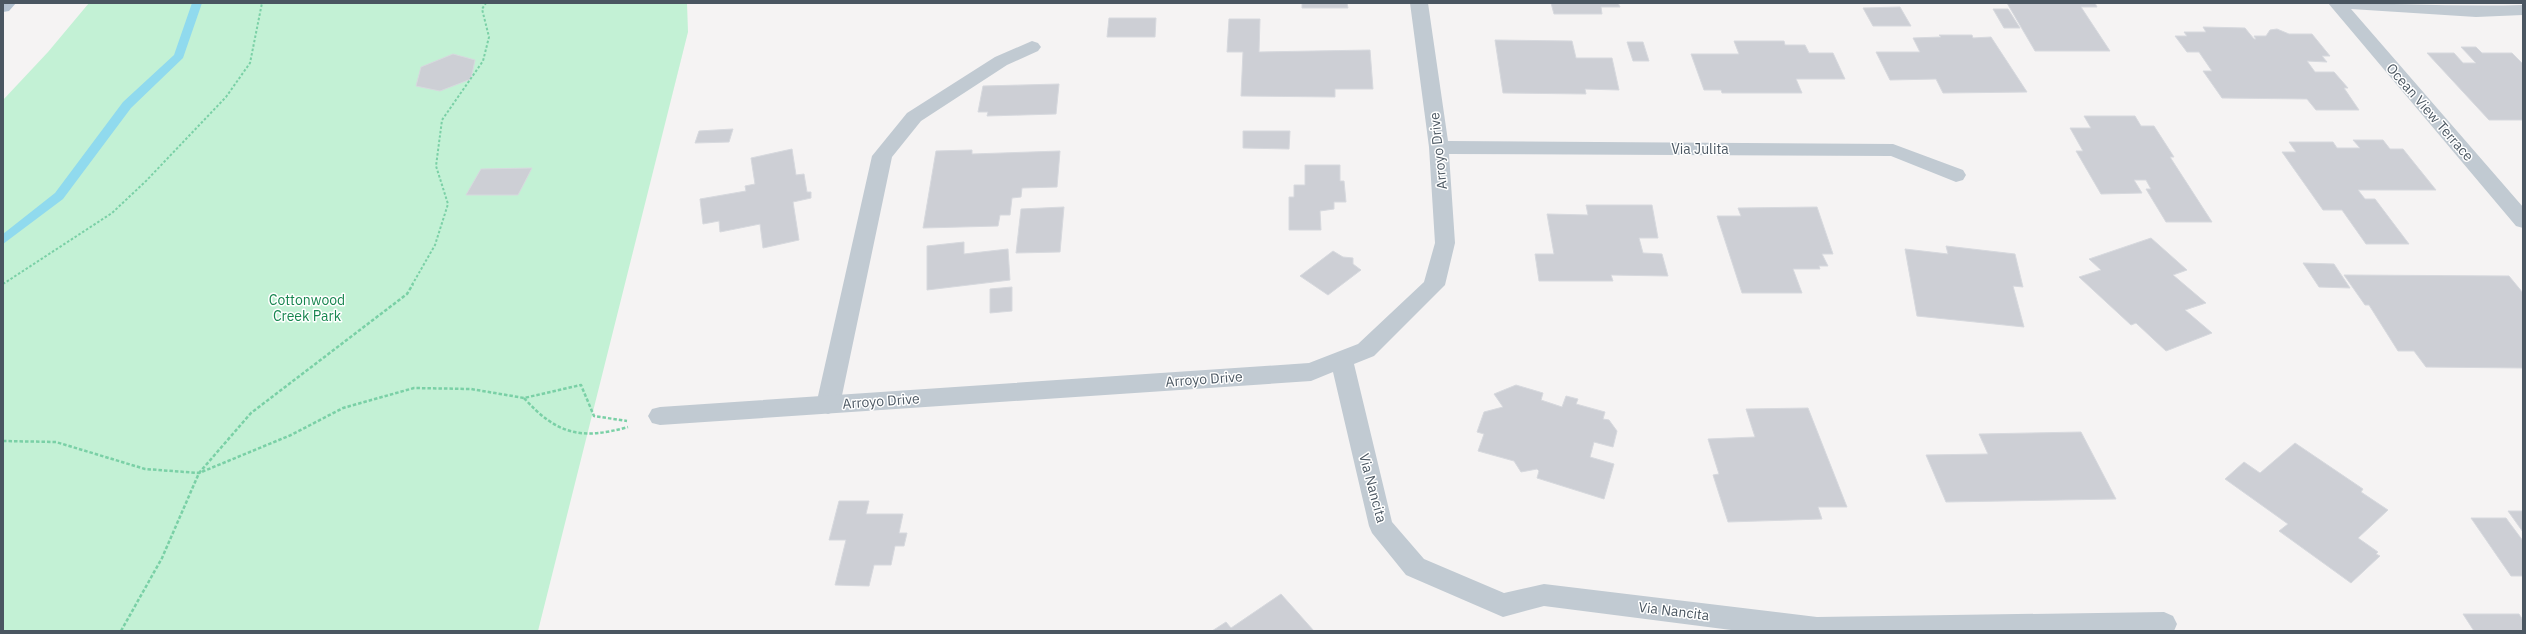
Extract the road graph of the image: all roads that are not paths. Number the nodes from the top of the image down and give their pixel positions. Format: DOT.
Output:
graph roads {
  1 [pos="7,3"];
  2 [pos="1419,3"];
  3 [pos="2336,3"];
  4 [pos="2346,3"];
  5 [pos="3,7"];
  6 [pos="2473,8"];
  7 [pos="2523,10"];
  8 [pos="1032,47"];
  9 [pos="1438,147"];
  10 [pos="1956,176"];
  11 [pos="2523,221"];
  12 [pos="1342,361"];
  13 [pos="828,405"];
  14 [pos="652,419"];
  15 [pos="2164,624"];
  1 -- 5 [label="main road"];
  2 -- 9 [label="street, Arroyo Drive"];
  3 -- 11 [label="street, Ocean View Terrace"];
  4 -- 6 [label="street"];
  6 -- 7 [label="street"];
  8 -- 13 [label="street"];
  9 -- 10 [label="street, Via Julita"];
  9 -- 12 [label="street, Arroyo Drive"];
  12 -- 13 [label="street, Arroyo Drive"];
  12 -- 15 [label="street, Via Nancita"];
  13 -- 14 [label="street, Arroyo Drive"];
}
